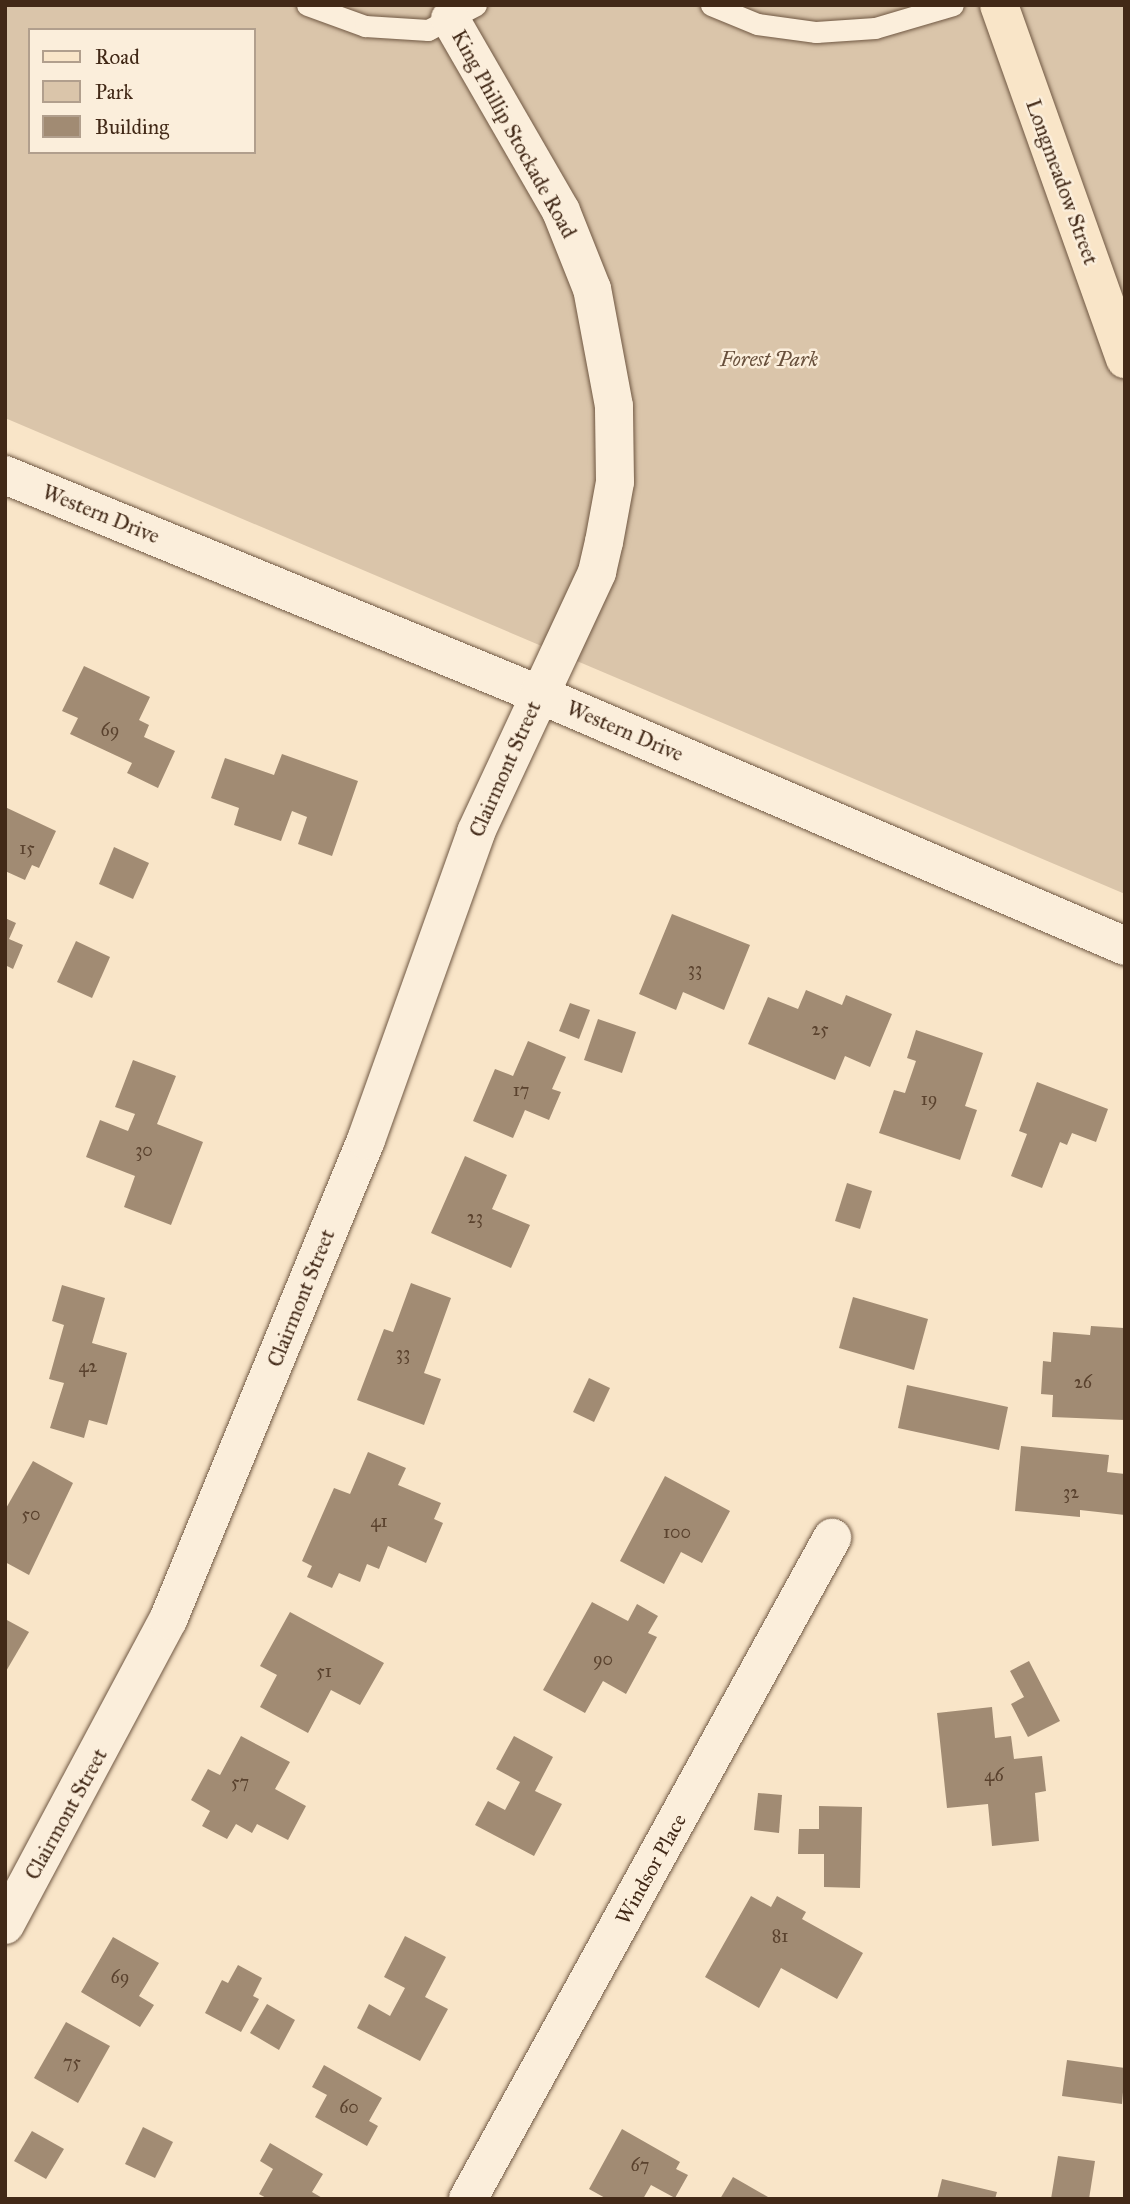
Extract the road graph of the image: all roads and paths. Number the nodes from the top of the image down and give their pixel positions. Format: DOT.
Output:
graph roads {
  1 [pos="307,5"];
  2 [pos="711,5"];
  3 [pos="953,5"];
  4 [pos="999,5"];
  5 [pos="463,12"];
  6 [pos="1125,359"];
  7 [pos="8,486"];
  8 [pos="558,653"];
  9 [pos="538,694"];
  10 [pos="1125,946"];
  11 [pos="832,1538"];
  12 [pos="5,1925"];
  13 [pos="468,2199"];
  1 -- 5 [label="lane, King Phillip Stockade Road"];
  2 -- 3 [label="lane"];
  4 -- 6 [label="main road, Longmeadow Street"];
  5 -- 8 [label="street, King Phillip Stockade Road"];
  7 -- 9 [label="street, Western Drive"];
  8 -- 9 [label="street, Clairmont Street"];
  9 -- 10 [label="street, Western Drive"];
  9 -- 12 [label="street, Clairmont Street"];
  11 -- 13 [label="street, Windsor Place"];
}
